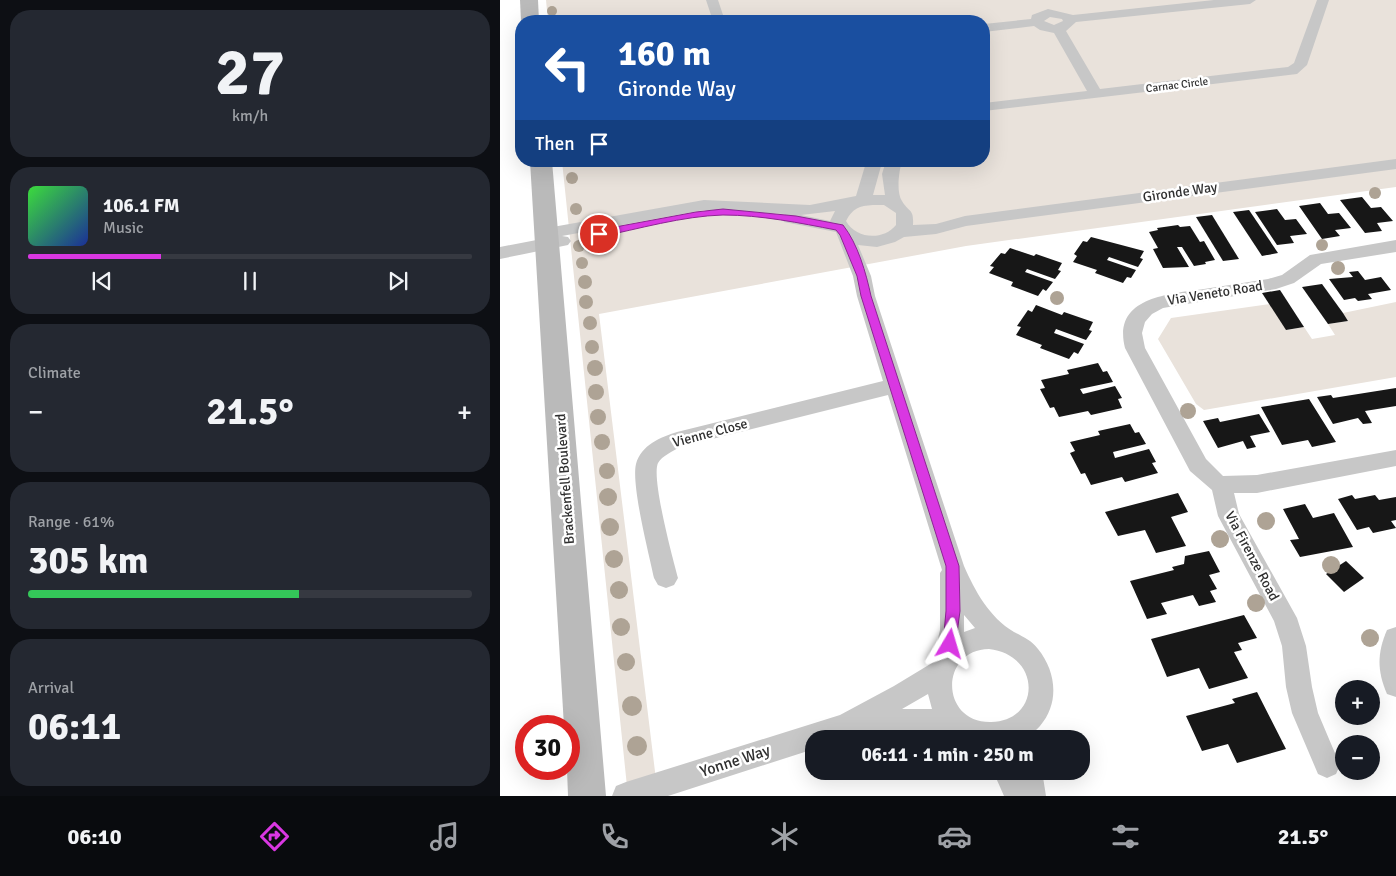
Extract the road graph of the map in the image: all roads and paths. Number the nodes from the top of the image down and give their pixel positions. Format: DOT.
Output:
graph roads {
  1 [pos="529,0"];
  2 [pos="712,0"];
  3 [pos="1041,0"];
  4 [pos="1250,0"];
  5 [pos="1322,0"];
  6 [pos="1048,13"];
  7 [pos="530,15"];
  8 [pos="717,15"];
  9 [pos="1070,19"];
  10 [pos="1037,22"];
  11 [pos="990,27"];
  12 [pos="1058,29"];
  13 [pos="1096,94"];
  14 [pos="990,106"];
  15 [pos="1396,164"];
  16 [pos="542,167"];
  17 [pos="873,167"];
  18 [pos="892,167"];
  19 [pos="858,202"];
  20 [pos="898,206"];
  21 [pos="965,221"];
  22 [pos="842,231"];
  23 [pos="895,235"];
  24 [pos="548,238"];
  25 [pos="1396,246"];
  26 [pos="500,253"];
  27 [pos="862,276"];
  28 [pos="895,386"];
  29 [pos="1396,458"];
  30 [pos="1222,485"];
  31 [pos="952,566"];
  32 [pos="666,578"];
  33 [pos="1396,638"];
  34 [pos="1004,640"];
  35 [pos="944,665"];
  36 [pos="1396,684"];
  37 [pos="845,726"];
  38 [pos="963,730"];
  39 [pos="968,730"];
  40 [pos="1028,730"];
  41 [pos="1327,766"];
  42 [pos="1010,780"];
  43 [pos="1029,780"];
  44 [pos="587,796"];
  45 [pos="626,796"];
  46 [pos="1018,796"];
  47 [pos="1032,796"];
  1 -- 7 [label="street"];
  2 -- 8 [label="street"];
  3 -- 6 [label="street"];
  4 -- 9 [label="street"];
  5 -- 13 [label="street, Carnac Circle"];
  6 -- 9 [label="street"];
  6 -- 10 [label="street"];
  9 -- 12 [label="street"];
  10 -- 11 [label="street"];
  10 -- 12 [label="street"];
  12 -- 13 [label="street"];
  13 -- 14 [label="street, Carnac Circle"];
  15 -- 21 [label="street, Gironde Way"];
  16 -- 24 [label="street, Brackenfell Boulevard"];
  17 -- 19 [label="street"];
  18 -- 20 [label="street"];
  19 -- 20 [label="street"];
  19 -- 22 [label="street"];
  19 -- 24 [label="street"];
  20 -- 21 [label="street"];
  20 -- 23 [label="street"];
  21 -- 23 [label="street"];
  22 -- 23 [label="street"];
  22 -- 24 [label="street"];
  22 -- 27 [label="street"];
  23 -- 27 [label="street"];
  24 -- 26 [label="street"];
  24 -- 44 [label="street, Brackenfell Boulevard"];
  25 -- 30 [label="street, Via Veneto Road"];
  27 -- 28 [label="street"];
  28 -- 31 [label="street"];
  28 -- 32 [label="street, Vienne Close"];
  29 -- 30 [label="street"];
  30 -- 41 [label="street, Via Firenze Road"];
  31 -- 34 [label="street"];
  31 -- 35 [label="street"];
  33 -- 36 [label="street"];
  34 -- 35 [label="street"];
  34 -- 40 [label="street"];
  35 -- 37 [label="street, Yonne Way"];
  35 -- 39 [label="street"];
  37 -- 38 [label="street, Yonne Way"];
  37 -- 45 [label="street, Yonne Way"];
  42 -- 46 [label="street"];
  43 -- 47 [label="street"];
}
